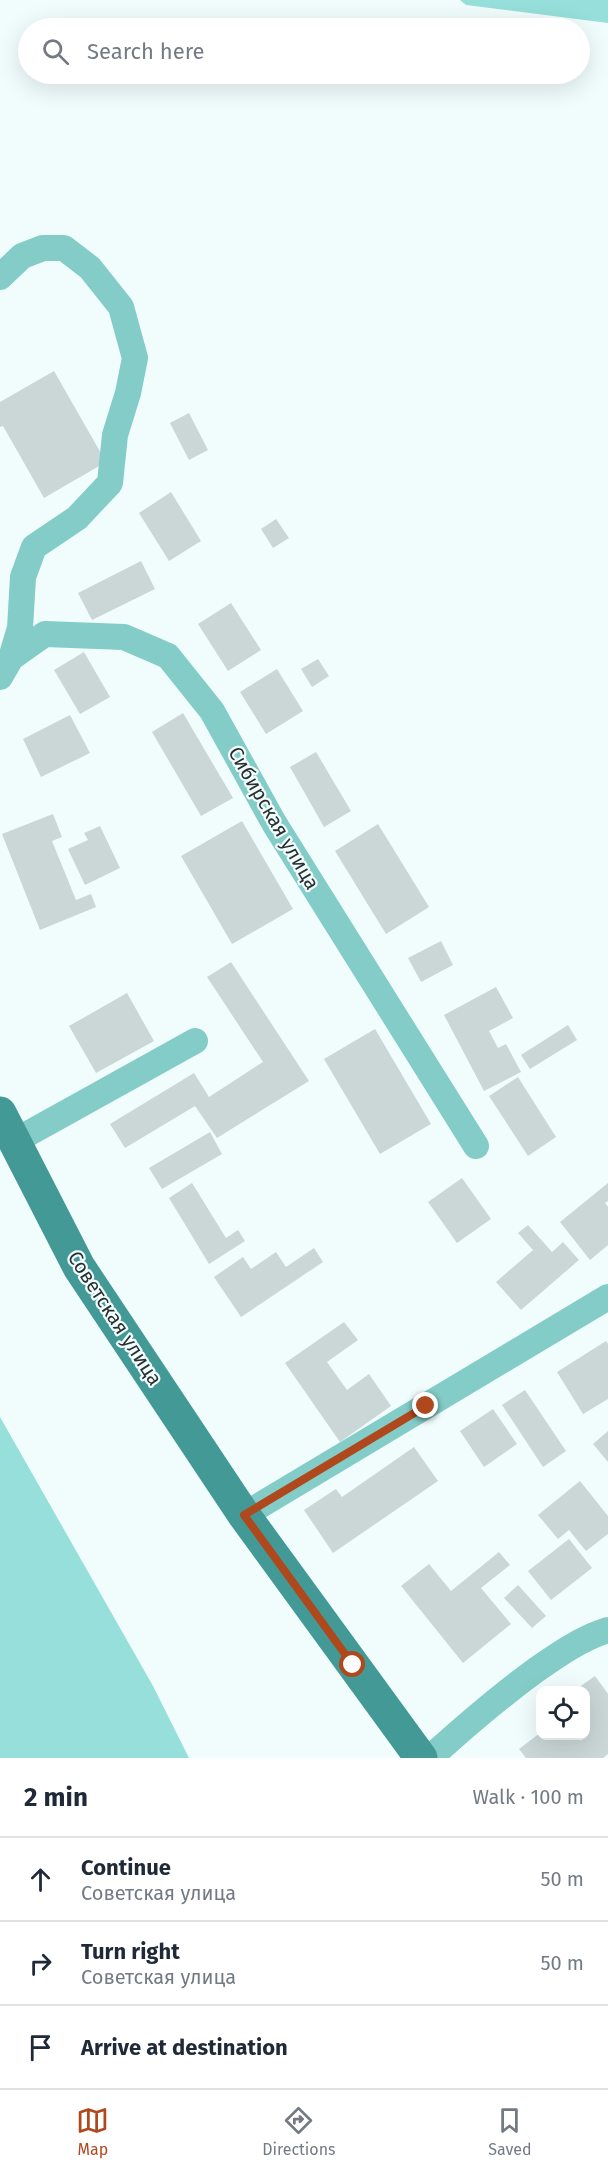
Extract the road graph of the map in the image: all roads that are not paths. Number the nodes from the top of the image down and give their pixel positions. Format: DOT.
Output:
graph roads {
  1 [pos="0,277"];
  2 [pos="5,668"];
  3 [pos="195,1041"];
  4 [pos="7,1127"];
  5 [pos="476,1146"];
  6 [pos="608,1297"];
  7 [pos="244,1515"];
  8 [pos="608,1630"];
  9 [pos="421,1758"];
  10 [pos="430,1758"];
  1 -- 2 [label="street"];
  2 -- 5 [label="street, Сибирская улица"];
  3 -- 4 [label="street"];
  4 -- 7 [label="main road, Советская улица"];
  6 -- 7 [label="street"];
  7 -- 9 [label="main road, Советская улица"];
  8 -- 10 [label="street"];
}
